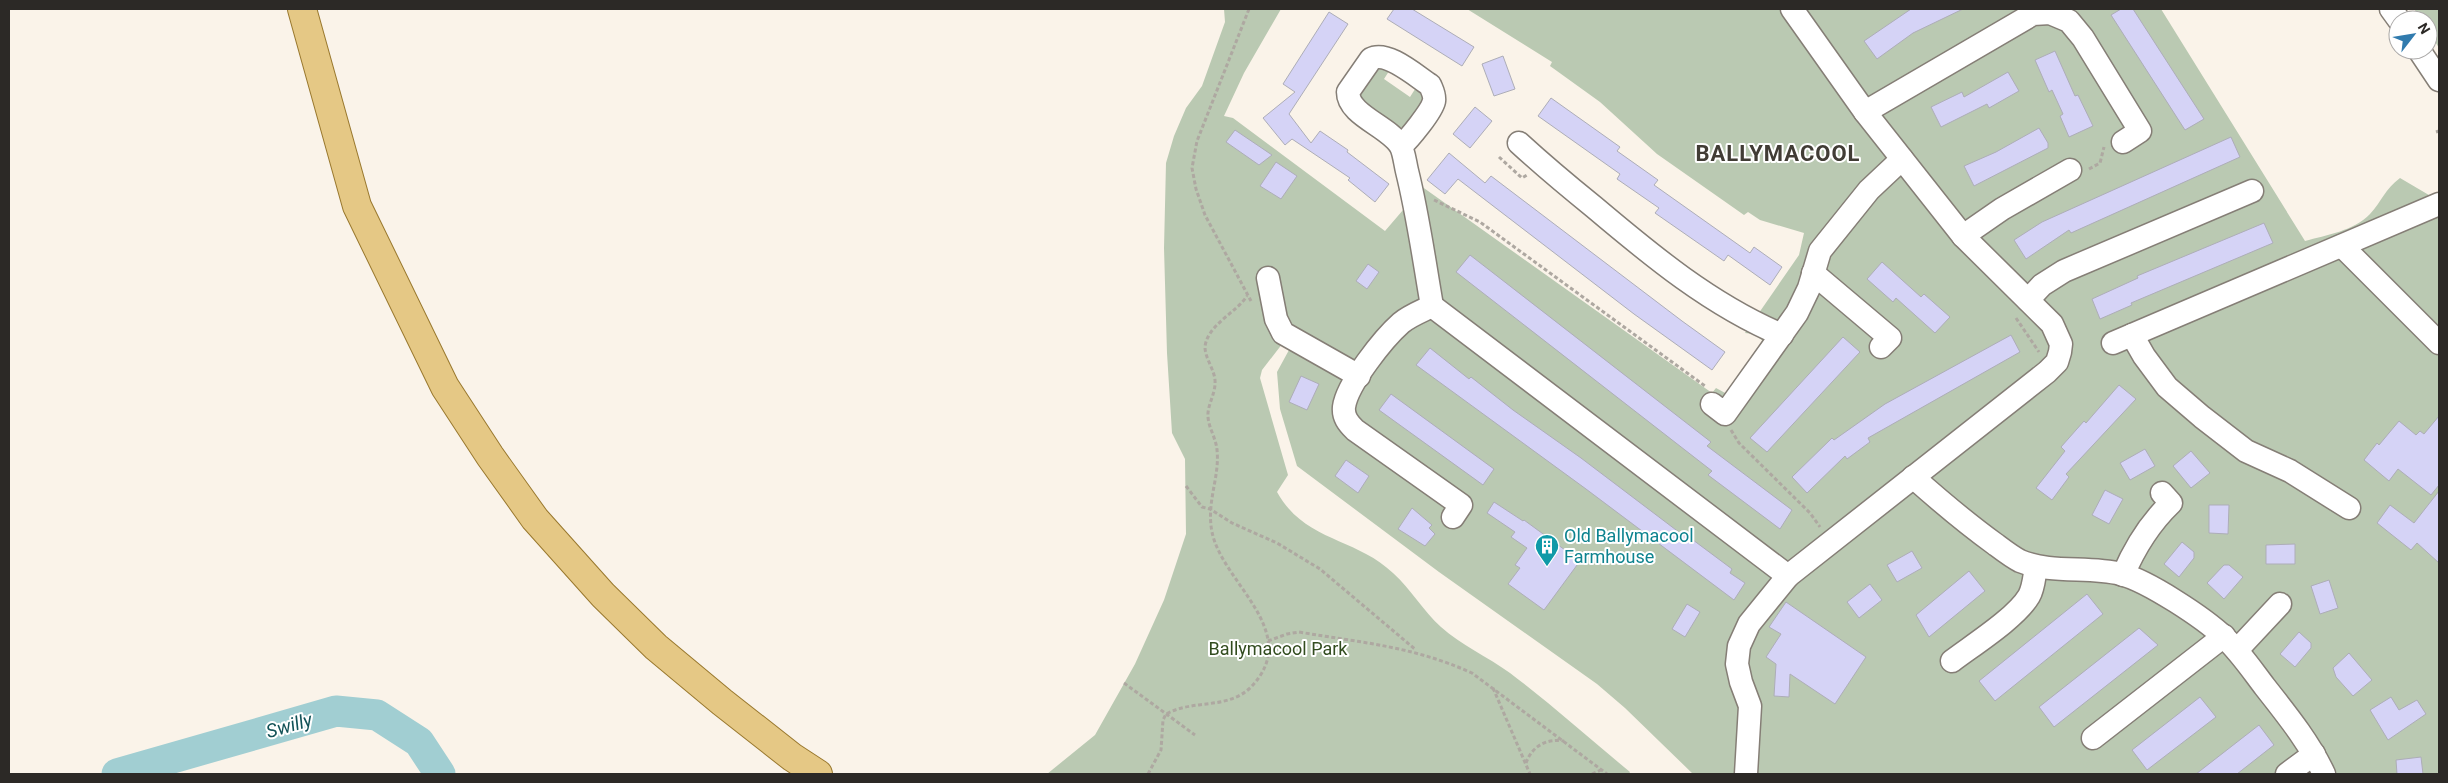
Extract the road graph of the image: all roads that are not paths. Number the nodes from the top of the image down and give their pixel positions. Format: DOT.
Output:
graph roads {
  1 [pos="302,9"];
  2 [pos="1792,9"];
  3 [pos="2426,60"];
  4 [pos="2439,80"];
  5 [pos="1865,112"];
  6 [pos="2114,141"];
  7 [pos="1519,143"];
  8 [pos="1401,146"];
  9 [pos="1902,159"];
  10 [pos="2078,170"];
  11 [pos="2252,191"];
  12 [pos="2439,204"];
  13 [pos="1963,236"];
  14 [pos="2342,246"];
  15 [pos="1813,273"];
  16 [pos="1268,278"];
  17 [pos="1432,306"];
  18 [pos="2020,307"];
  19 [pos="1782,334"];
  20 [pos="2439,343"];
  21 [pos="1881,347"];
  22 [pos="1359,376"];
  23 [pos="1712,404"];
  24 [pos="1913,477"];
  25 [pos="2170,501"];
  26 [pos="2349,508"];
  27 [pos="1453,517"];
  28 [pos="2036,567"];
  29 [pos="2123,575"];
  30 [pos="1788,576"];
  31 [pos="2280,604"];
  32 [pos="2230,643"];
  33 [pos="1953,662"];
  34 [pos="2093,738"];
  35 [pos="2314,754"];
  36 [pos="818,774"];
  37 [pos="1746,774"];
  38 [pos="2287,774"];
  39 [pos="2324,774"];
  1 -- 36 [label="main road"];
  2 -- 5 [label="street"];
  3 -- 4 [label="street"];
  5 -- 6 [label="street"];
  5 -- 9 [label="street"];
  7 -- 19 [label="street"];
  8 -- 17 [label="street"];
  9 -- 13 [label="street"];
  9 -- 15 [label="street"];
  10 -- 13 [label="street"];
  11 -- 18 [label="street"];
  12 -- 14 [label="street"];
  13 -- 18 [label="street"];
  14 -- 20 [label="street"];
  14 -- 26 [label="street"];
  15 -- 19 [label="street"];
  15 -- 21 [label="street"];
  16 -- 22 [label="street"];
  17 -- 22 [label="street"];
  17 -- 30 [label="street"];
  18 -- 24 [label="street"];
  19 -- 23 [label="street"];
  22 -- 27 [label="street"];
  24 -- 28 [label="street"];
  24 -- 30 [label="street"];
  25 -- 29 [label="street"];
  28 -- 29 [label="street"];
  28 -- 33 [label="street"];
  29 -- 32 [label="street"];
  30 -- 37 [label="street"];
  31 -- 32 [label="street"];
  32 -- 34 [label="street"];
  32 -- 35 [label="street"];
  35 -- 38 [label="street"];
  35 -- 39 [label="street"];
}
